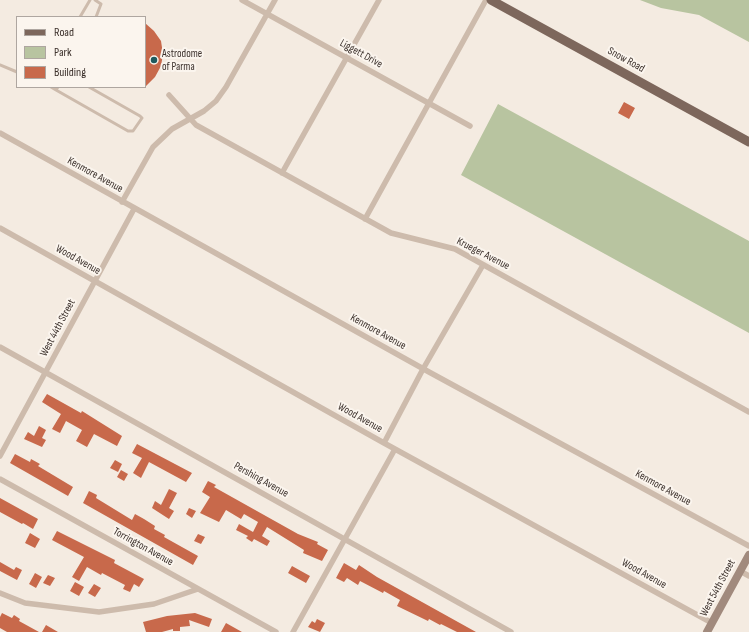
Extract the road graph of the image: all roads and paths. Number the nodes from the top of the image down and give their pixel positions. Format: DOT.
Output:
graph roads {
  1 [pos="90,0"];
  2 [pos="95,0"];
  3 [pos="242,0"];
  4 [pos="275,0"];
  5 [pos="380,0"];
  6 [pos="486,0"];
  7 [pos="491,0"];
  8 [pos="267,14"];
  9 [pos="81,16"];
  10 [pos="96,16"];
  11 [pos="348,58"];
  12 [pos="0,65"];
  13 [pos="16,72"];
  14 [pos="91,88"];
  15 [pos="57,89"];
  16 [pos="169,95"];
  17 [pos="429,103"];
  18 [pos="189,118"];
  19 [pos="470,126"];
  20 [pos="0,133"];
  21 [pos="749,142"];
  22 [pos="282,173"];
  23 [pos="122,202"];
  24 [pos="134,209"];
  25 [pos="365,219"];
  26 [pos="0,228"];
  27 [pos="483,265"];
  28 [pos="94,281"];
  29 [pos="0,348"];
  30 [pos="423,369"];
  31 [pos="46,373"];
  32 [pos="749,412"];
  33 [pos="384,443"];
  34 [pos="395,449"];
  35 [pos="0,456"];
  36 [pos="0,479"];
  37 [pos="345,539"];
  38 [pos="749,546"];
  39 [pos="749,555"];
  40 [pos="740,571"];
  41 [pos="749,576"];
  42 [pos="198,589"];
  43 [pos="0,592"];
  44 [pos="712,623"];
  45 [pos="276,632"];
  46 [pos="293,632"];
  47 [pos="511,632"];
  48 [pos="707,632"];
  1 -- 9 [label="lane"];
  2 -- 10 [label="lane"];
  3 -- 8 [label="street, Liggett Drive"];
  4 -- 8 [label="street"];
  5 -- 11 [label="street"];
  6 -- 17 [label="street"];
  7 -- 21 [label="main road, Snow Road"];
  8 -- 11 [label="street, Liggett Drive"];
  8 -- 18 [label="street"];
  11 -- 17 [label="street, Liggett Drive"];
  11 -- 22 [label="street"];
  12 -- 13 [label="lane"];
  14 -- 15 [label="lane"];
  16 -- 18 [label="street, Krueger Avenue"];
  17 -- 19 [label="street, Liggett Drive"];
  17 -- 25 [label="street"];
  18 -- 22 [label="street, Krueger Avenue"];
  18 -- 23 [label="street"];
  20 -- 23 [label="street, Kenmore Avenue"];
  22 -- 25 [label="street, Krueger Avenue"];
  23 -- 24 [label="street, Kenmore Avenue"];
  24 -- 28 [label="street, West 44th Street"];
  24 -- 30 [label="street, Kenmore Avenue"];
  25 -- 27 [label="street, Krueger Avenue"];
  26 -- 28 [label="street, Wood Avenue"];
  27 -- 30 [label="street"];
  27 -- 32 [label="street, Krueger Avenue"];
  28 -- 31 [label="street, West 44th Street"];
  28 -- 33 [label="street, Wood Avenue"];
  29 -- 31 [label="street, Pershing Avenue"];
  30 -- 33 [label="street"];
  30 -- 38 [label="street, Kenmore Avenue"];
  31 -- 35 [label="street, West 44th Street"];
  31 -- 37 [label="street, Pershing Avenue"];
  33 -- 34 [label="street, Wood Avenue"];
  34 -- 37 [label="street"];
  34 -- 44 [label="street, Wood Avenue"];
  36 -- 42 [label="street, Torrington Avenue"];
  37 -- 46 [label="street"];
  37 -- 47 [label="street, Pershing Avenue"];
  39 -- 40 [label="street, West 54th Street"];
  40 -- 41 [label="street"];
  40 -- 44 [label="street, West 54th Street"];
  42 -- 43 [label="street"];
  42 -- 45 [label="street, Torrington Avenue"];
  44 -- 48 [label="street, West 54th Street"];
}
